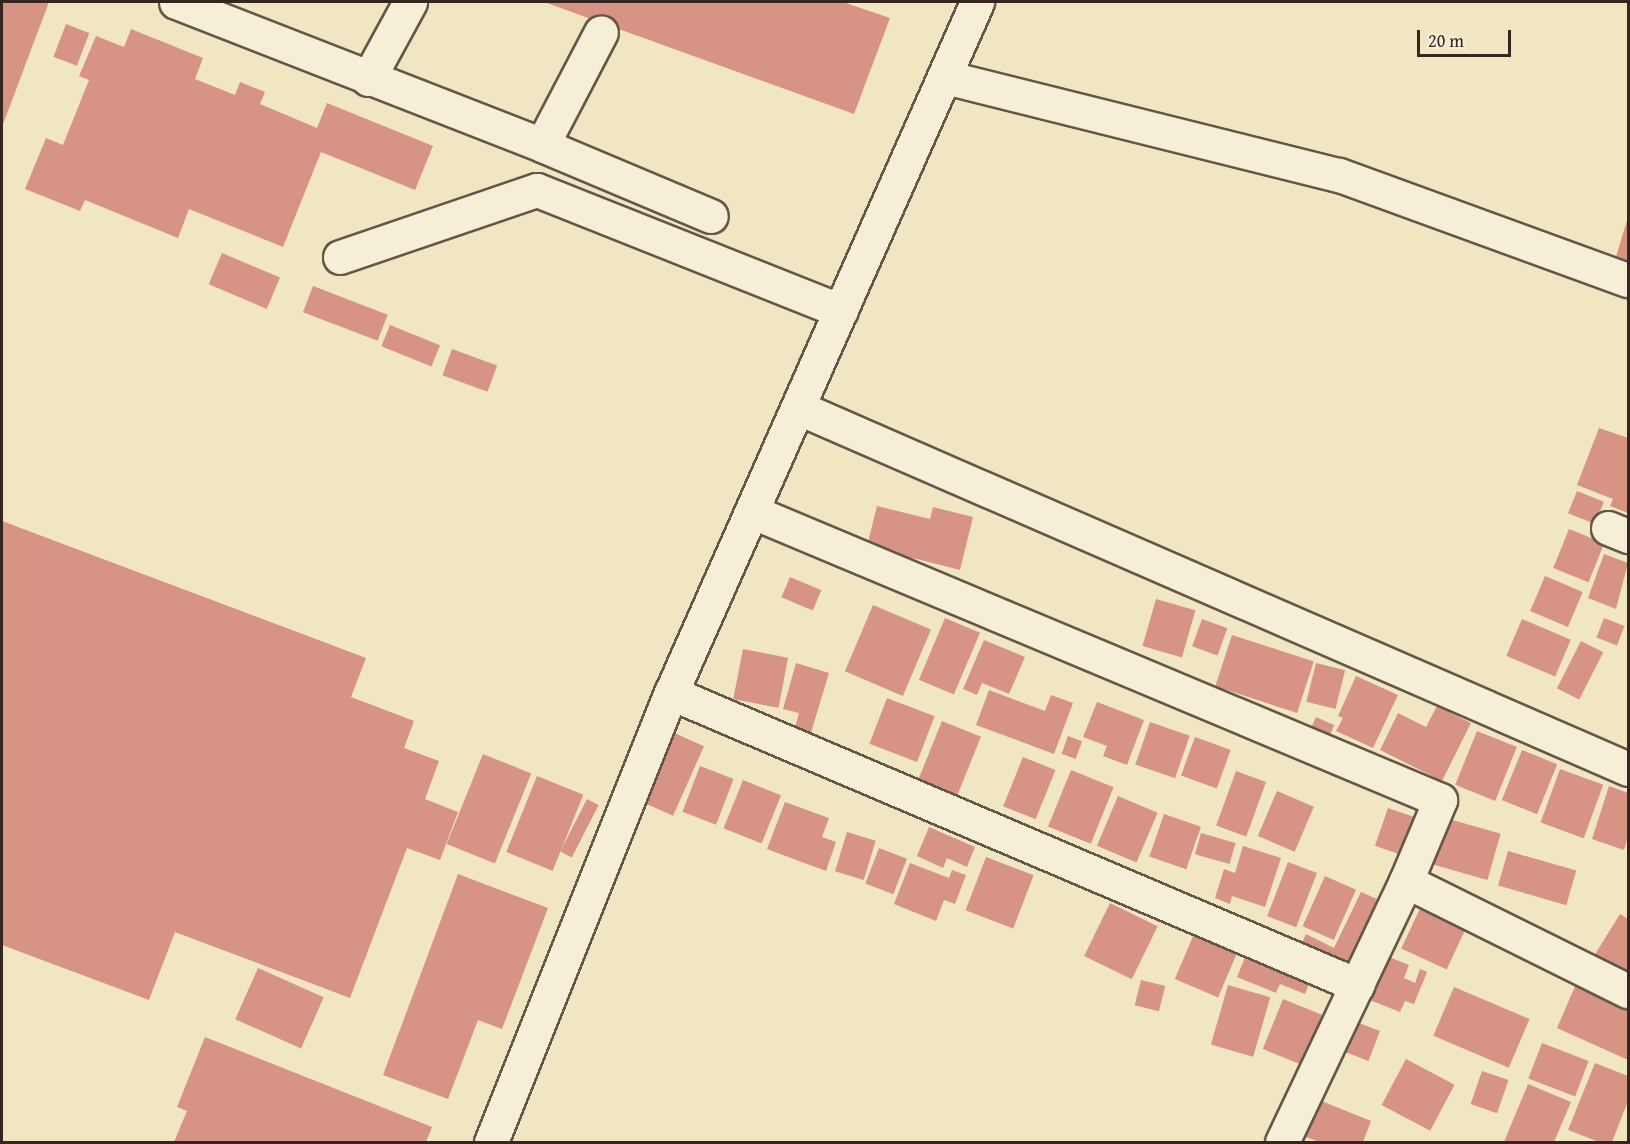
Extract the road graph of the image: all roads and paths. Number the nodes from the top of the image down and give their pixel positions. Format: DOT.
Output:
graph roads {
  1 [pos="176,2"];
  2 [pos="410,2"];
  3 [pos="977,2"];
  4 [pos="601,32"];
  5 [pos="945,77"];
  6 [pos="368,79"];
  7 [pos="542,145"];
  8 [pos="711,216"];
  9 [pos="340,257"];
  10 [pos="1629,280"];
  11 [pos="841,311"];
  12 [pos="799,408"];
  13 [pos="753,512"];
  14 [pos="671,693"];
  15 [pos="1629,769"];
  16 [pos="1406,881"];
  17 [pos="1357,985"];
  18 [pos="1629,991"];
  19 [pos="491,1143"];
  20 [pos="1282,1143"];
  1 -- 6 [label="street"];
  2 -- 6 [label="street"];
  3 -- 5 [label="street"];
  4 -- 7 [label="street"];
  5 -- 10 [label="street"];
  5 -- 11 [label="street"];
  6 -- 7 [label="street"];
  7 -- 8 [label="street"];
  9 -- 11 [label="street"];
  11 -- 12 [label="street"];
  12 -- 13 [label="street"];
  12 -- 15 [label="street"];
  13 -- 14 [label="street"];
  13 -- 16 [label="street"];
  14 -- 17 [label="street"];
  14 -- 19 [label="street"];
  16 -- 17 [label="street"];
  16 -- 18 [label="street"];
  17 -- 20 [label="street"];
}
